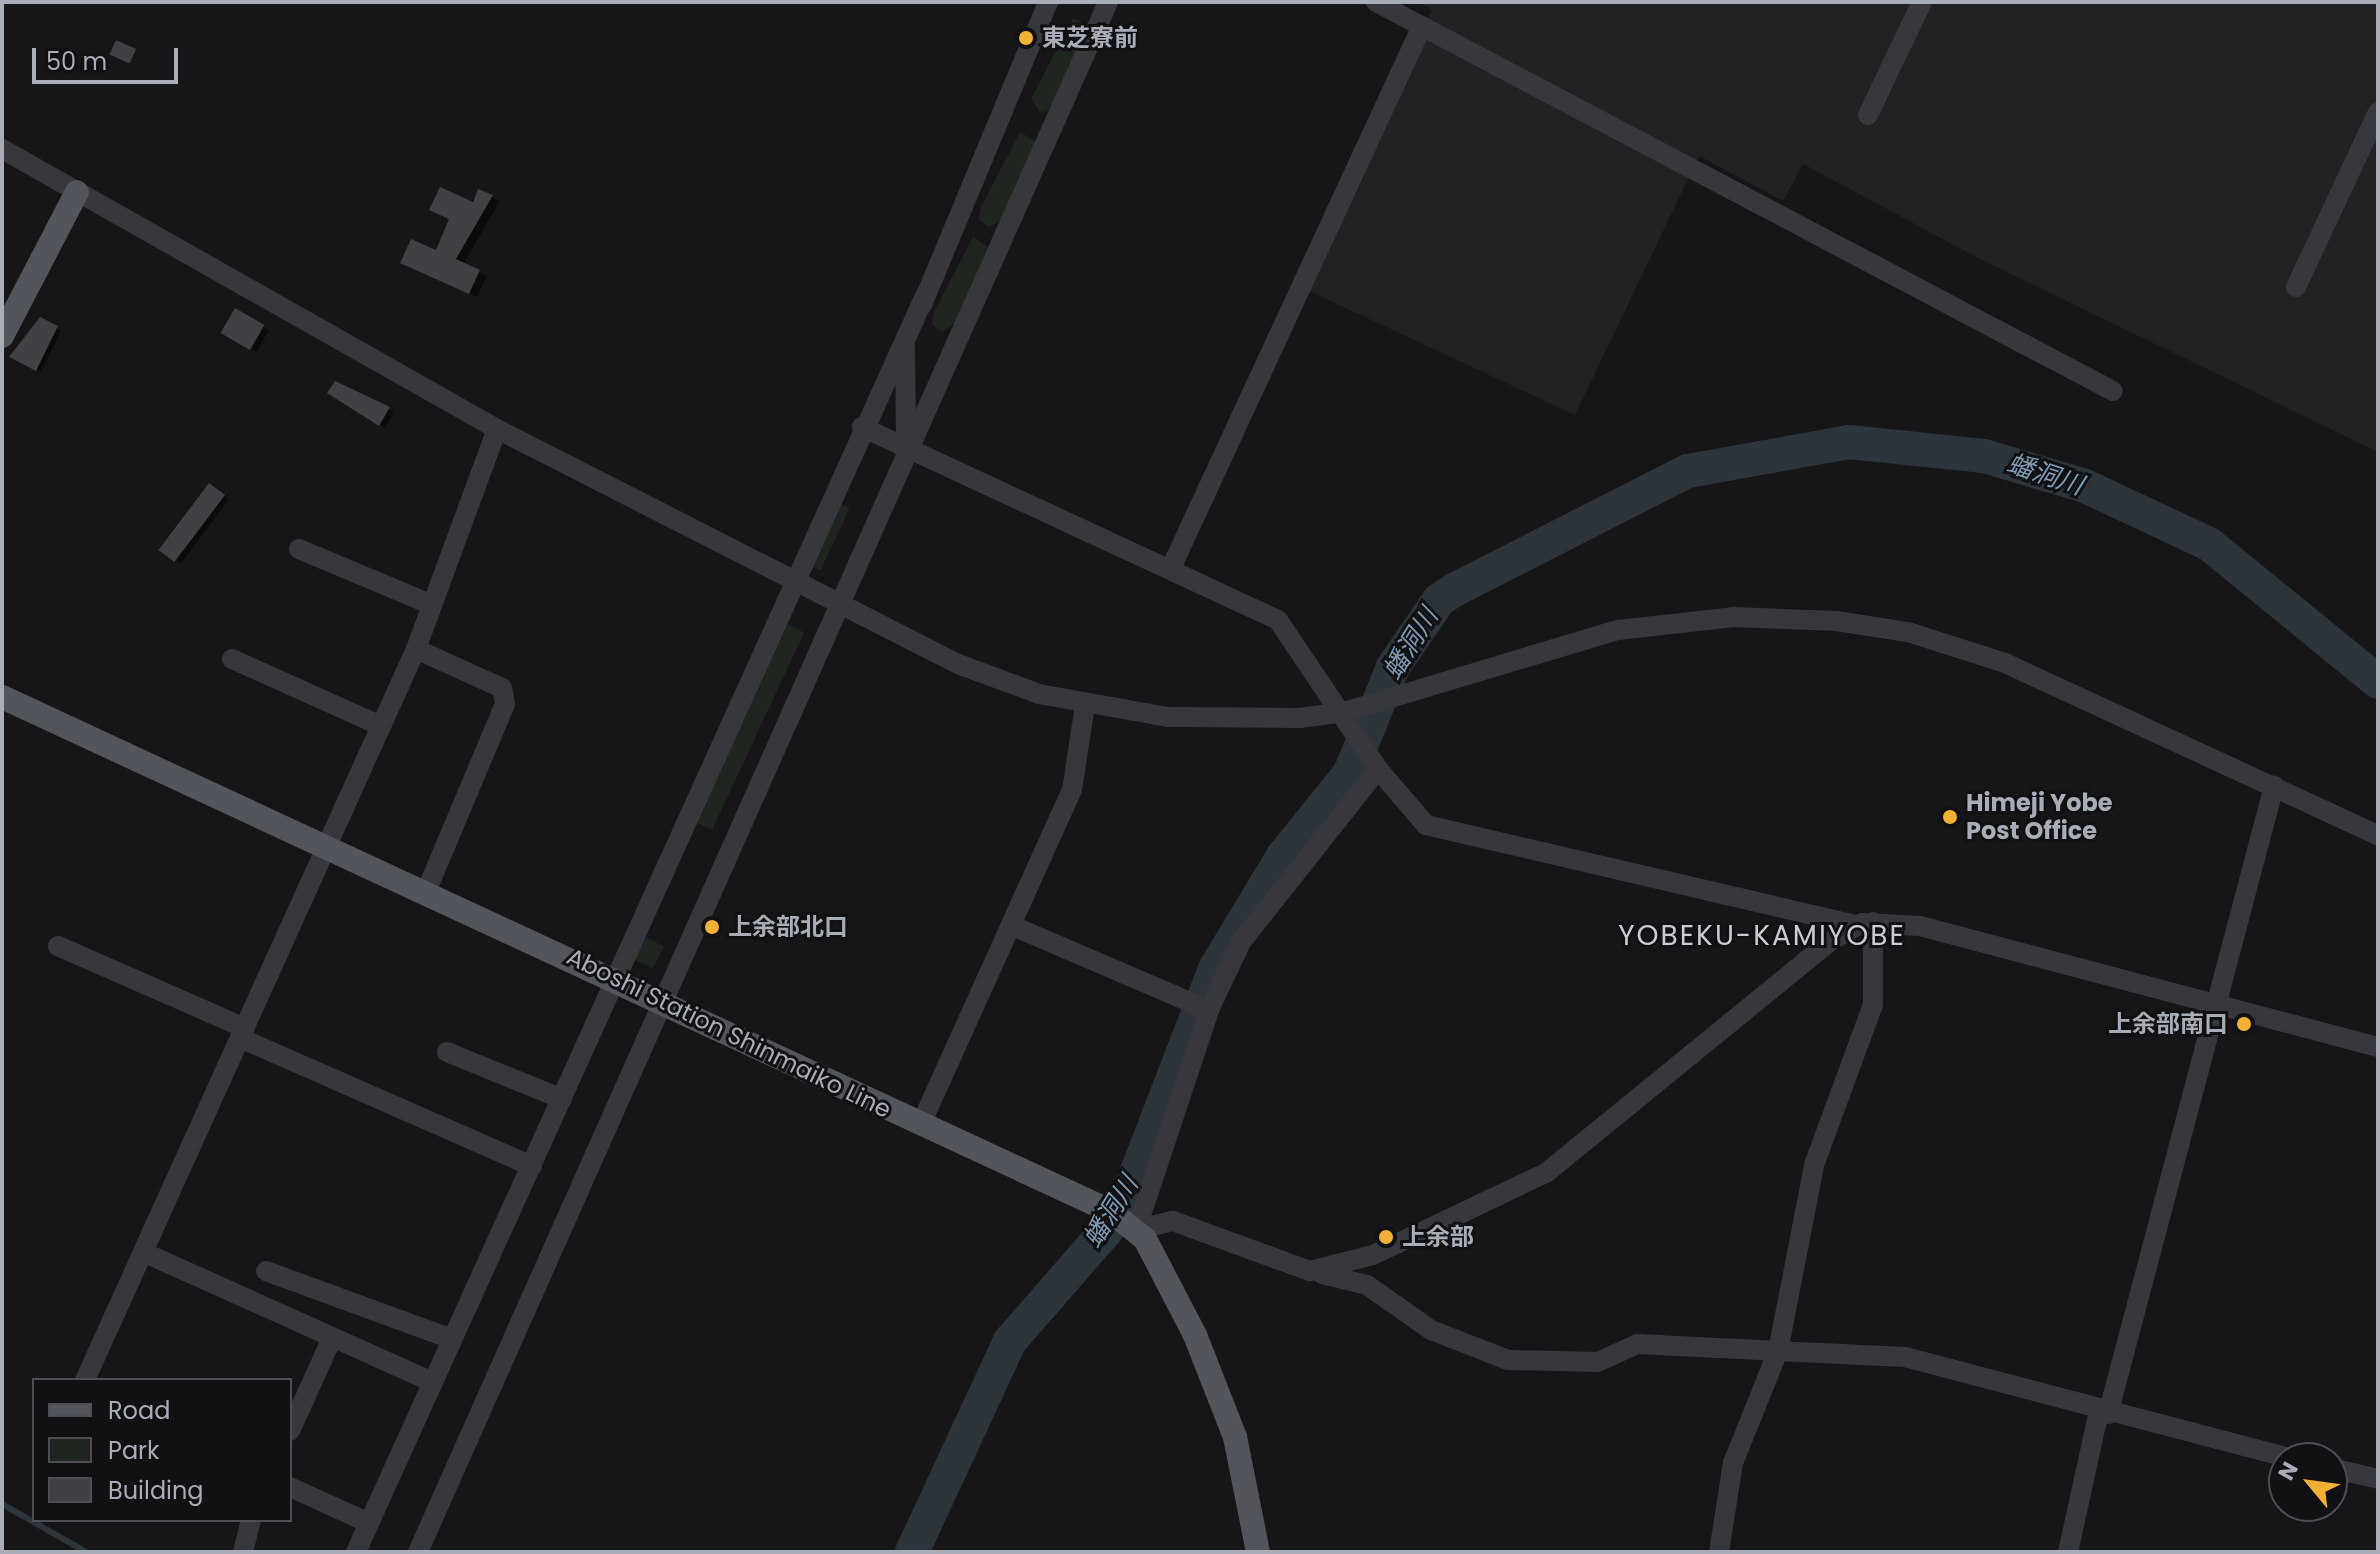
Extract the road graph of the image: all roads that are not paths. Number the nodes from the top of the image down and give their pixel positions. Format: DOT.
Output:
graph roads {
  1 [pos="1048,2"];
  2 [pos="1108,2"];
  3 [pos="1376,2"];
  4 [pos="1922,2"];
  5 [pos="1422,26"];
  6 [pos="2378,112"];
  7 [pos="1868,115"];
  8 [pos="2,149"];
  9 [pos="77,192"];
  10 [pos="2296,287"];
  11 [pos="925,296"];
  12 [pos="2,336"];
  13 [pos="2113,391"];
  14 [pos="862,427"];
  15 [pos="497,429"];
  16 [pos="906,446"];
  17 [pos="299,549"];
  18 [pos="1171,568"];
  19 [pos="795,584"];
  20 [pos="432,605"];
  21 [pos="842,606"];
  22 [pos="416,649"];
  23 [pos="232,659"];
  24 [pos="2,697"];
  25 [pos="1085,705"];
  26 [pos="1344,712"];
  27 [pos="379,725"];
  28 [pos="1378,769"];
  29 [pos="2274,786"];
  30 [pos="2378,835"];
  31 [pos="327,844"];
  32 [pos="427,890"];
  33 [pos="1865,924"];
  34 [pos="1015,927"];
  35 [pos="58,946"];
  36 [pos="616,984"];
  37 [pos="2216,1003"];
  38 [pos="665,1006"];
  39 [pos="1209,1010"];
  40 [pos="242,1033"];
  41 [pos="2378,1047"];
  42 [pos="447,1052"];
  43 [pos="562,1099"];
  44 [pos="921,1124"];
  45 [pos="532,1166"];
  46 [pos="1124,1221"];
  47 [pos="143,1252"];
  48 [pos="266,1271"];
  49 [pos="1310,1271"];
  50 [pos="332,1338"];
  51 [pos="449,1338"];
  52 [pos="1778,1351"];
  53 [pos="86,1378"];
  54 [pos="430,1381"];
  55 [pos="2104,1412"];
  56 [pos="292,1427"];
  57 [pos="2268,1453"];
  58 [pos="2348,1472"];
  59 [pos="2378,1479"];
  60 [pos="292,1488"];
  61 [pos="250,1522"];
  62 [pos="369,1523"];
  63 [pos="243,1552"];
  64 [pos="356,1552"];
  65 [pos="418,1552"];
  66 [pos="1258,1552"];
  67 [pos="1719,1552"];
  68 [pos="2068,1552"];
  1 -- 11 [label="street"];
  2 -- 16 [label="street"];
  3 -- 5 [label="street"];
  4 -- 7 [label="street"];
  5 -- 13 [label="street"];
  5 -- 18 [label="street"];
  6 -- 10 [label="street"];
  8 -- 9 [label="street"];
  9 -- 12 [label="main road"];
  9 -- 15 [label="street"];
  11 -- 14 [label="street"];
  11 -- 16 [label="street"];
  14 -- 16 [label="street"];
  14 -- 19 [label="street"];
  15 -- 19 [label="street"];
  15 -- 20 [label="street"];
  16 -- 18 [label="street"];
  16 -- 21 [label="street"];
  17 -- 20 [label="street"];
  18 -- 26 [label="street"];
  19 -- 21 [label="street"];
  19 -- 36 [label="street"];
  20 -- 22 [label="street"];
  21 -- 25 [label="street"];
  21 -- 38 [label="street"];
  22 -- 27 [label="street"];
  22 -- 32 [label="street"];
  23 -- 27 [label="street"];
  24 -- 31 [label="main road, Aboshi Station Shinmaiko Line"];
  25 -- 26 [label="street"];
  25 -- 34 [label="street"];
  26 -- 28 [label="street"];
  26 -- 29 [label="street"];
  27 -- 31 [label="street"];
  28 -- 33 [label="street"];
  28 -- 39 [label="street"];
  29 -- 30 [label="street"];
  29 -- 37 [label="street"];
  31 -- 32 [label="main road, Aboshi Station Shinmaiko Line"];
  31 -- 40 [label="street"];
  32 -- 36 [label="main road, Aboshi Station Shinmaiko Line"];
  33 -- 37 [label="street"];
  33 -- 49 [label="street"];
  33 -- 52 [label="street"];
  34 -- 39 [label="street"];
  34 -- 44 [label="street"];
  35 -- 40 [label="street"];
  36 -- 38 [label="main road, Aboshi Station Shinmaiko Line"];
  36 -- 43 [label="street"];
  37 -- 41 [label="street"];
  37 -- 55 [label="street"];
  38 -- 44 [label="main road, Aboshi Station Shinmaiko Line"];
  38 -- 65 [label="street"];
  39 -- 46 [label="street"];
  40 -- 45 [label="street"];
  40 -- 47 [label="street"];
  42 -- 43 [label="street"];
  43 -- 45 [label="street"];
  44 -- 46 [label="main road, Aboshi Station Shinmaiko Line"];
  45 -- 51 [label="street"];
  46 -- 49 [label="street"];
  46 -- 66 [label="main road"];
  47 -- 50 [label="street"];
  47 -- 53 [label="street"];
  48 -- 51 [label="street"];
  49 -- 52 [label="street"];
  50 -- 54 [label="street"];
  50 -- 56 [label="street"];
  51 -- 54 [label="street"];
  52 -- 55 [label="street"];
  52 -- 67 [label="street"];
  54 -- 62 [label="street"];
  55 -- 57 [label="street"];
  55 -- 68 [label="street"];
  58 -- 59 [label="street"];
  60 -- 62 [label="street"];
  61 -- 63 [label="street"];
  62 -- 64 [label="street"];
}
